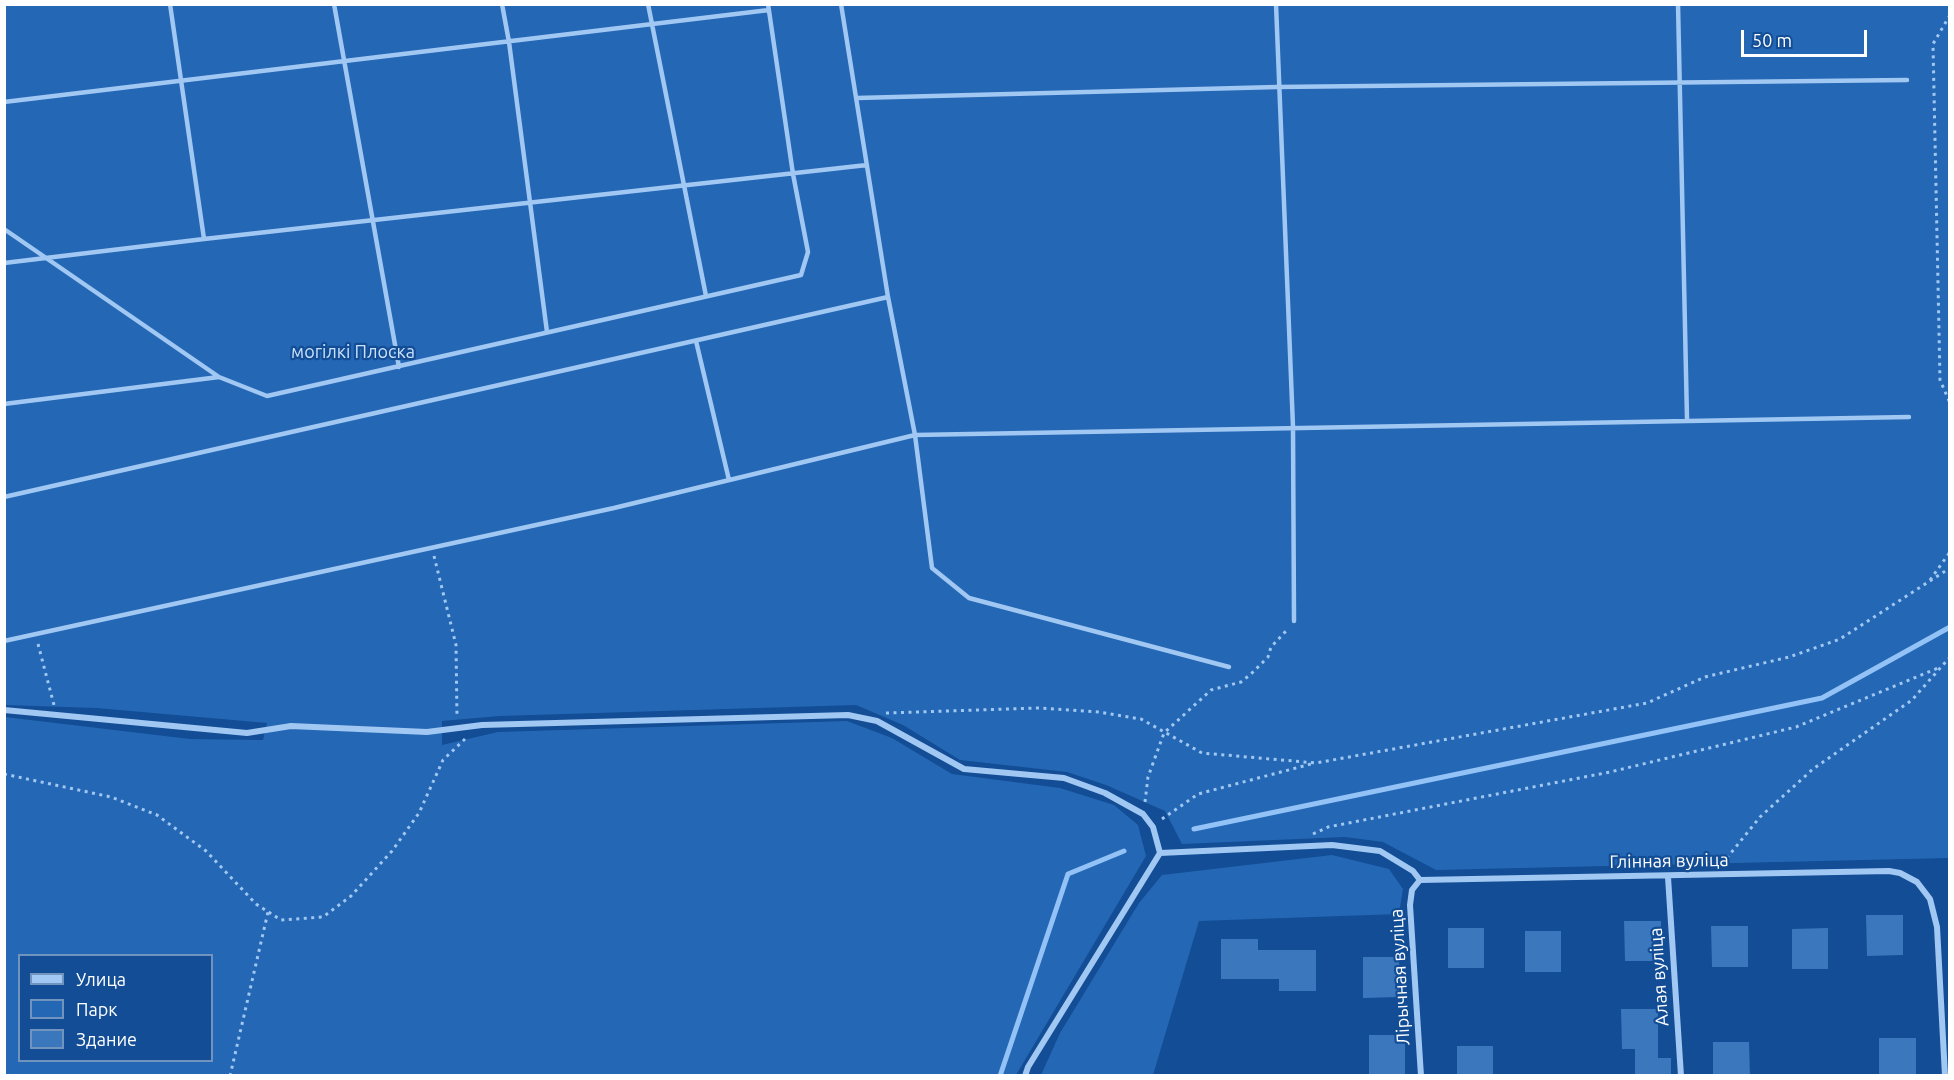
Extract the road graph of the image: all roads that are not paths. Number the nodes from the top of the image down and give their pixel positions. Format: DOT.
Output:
graph roads {
  1 [pos="170,4"];
  2 [pos="334,4"];
  3 [pos="501,4"];
  4 [pos="648,4"];
  5 [pos="841,4"];
  6 [pos="1276,4"];
  7 [pos="1678,4"];
  8 [pos="768,7"];
  9 [pos="652,24"];
  10 [pos="509,42"];
  11 [pos="343,63"];
  12 [pos="1907,80"];
  13 [pos="181,81"];
  14 [pos="1679,83"];
  15 [pos="1277,87"];
  16 [pos="857,98"];
  17 [pos="4,102"];
  18 [pos="867,165"];
  19 [pos="793,174"];
  20 [pos="682,185"];
  21 [pos="528,204"];
  22 [pos="371,221"];
  23 [pos="4,229"];
  24 [pos="204,238"];
  25 [pos="49,258"];
  26 [pos="4,263"];
  27 [pos="706,296"];
  28 [pos="888,297"];
  29 [pos="547,332"];
  30 [pos="696,341"];
  31 [pos="399,367"];
  32 [pos="219,377"];
  33 [pos="4,404"];
  34 [pos="1909,417"];
  35 [pos="1687,419"];
  36 [pos="1293,427"];
  37 [pos="915,435"];
  38 [pos="729,480"];
  39 [pos="4,496"];
  40 [pos="1294,621"];
  41 [pos="4,641"];
  42 [pos="1229,667"];
  43 [pos="4,710"];
  44 [pos="1160,853"];
  45 [pos="1668,877"];
  46 [pos="1420,880"];
  47 [pos="1025,1076"];
  48 [pos="1421,1076"];
  49 [pos="1681,1076"];
  50 [pos="1945,1076"];
  1 -- 13 [label="lane"];
  2 -- 11 [label="lane"];
  3 -- 10 [label="lane"];
  4 -- 9 [label="lane"];
  5 -- 16 [label="lane"];
  6 -- 15 [label="lane"];
  7 -- 14 [label="lane"];
  8 -- 9 [label="lane"];
  8 -- 19 [label="lane"];
  9 -- 10 [label="lane"];
  9 -- 20 [label="lane"];
  10 -- 11 [label="lane"];
  10 -- 21 [label="lane"];
  11 -- 13 [label="lane"];
  11 -- 22 [label="lane"];
  12 -- 14 [label="lane"];
  13 -- 17 [label="lane"];
  13 -- 24 [label="lane"];
  14 -- 15 [label="lane"];
  14 -- 35 [label="lane"];
  15 -- 16 [label="lane"];
  15 -- 36 [label="lane"];
  16 -- 18 [label="lane"];
  18 -- 19 [label="lane"];
  18 -- 28 [label="lane"];
  19 -- 20 [label="lane"];
  19 -- 27 [label="lane"];
  20 -- 21 [label="lane"];
  20 -- 27 [label="lane"];
  21 -- 22 [label="lane"];
  21 -- 29 [label="lane"];
  22 -- 24 [label="lane"];
  22 -- 31 [label="lane"];
  23 -- 25 [label="lane"];
  24 -- 25 [label="lane"];
  25 -- 26 [label="lane"];
  25 -- 32 [label="lane"];
  27 -- 29 [label="lane"];
  28 -- 30 [label="lane"];
  28 -- 37 [label="lane"];
  29 -- 31 [label="lane"];
  30 -- 38 [label="lane"];
  30 -- 39 [label="lane"];
  31 -- 32 [label="lane"];
  32 -- 33 [label="lane"];
  34 -- 35 [label="lane"];
  35 -- 36 [label="lane"];
  36 -- 37 [label="lane"];
  36 -- 40 [label="lane"];
  37 -- 38 [label="lane"];
  37 -- 42 [label="lane"];
  38 -- 41 [label="lane"];
  43 -- 44 [label="street"];
  44 -- 46 [label="street"];
  44 -- 47 [label="street"];
  45 -- 46 [label="street, Глінная вуліца"];
  45 -- 49 [label="street, Алая вуліца"];
  45 -- 50 [label="street, Глінная вуліца"];
  46 -- 48 [label="street, Лірычная вуліца"];
}
